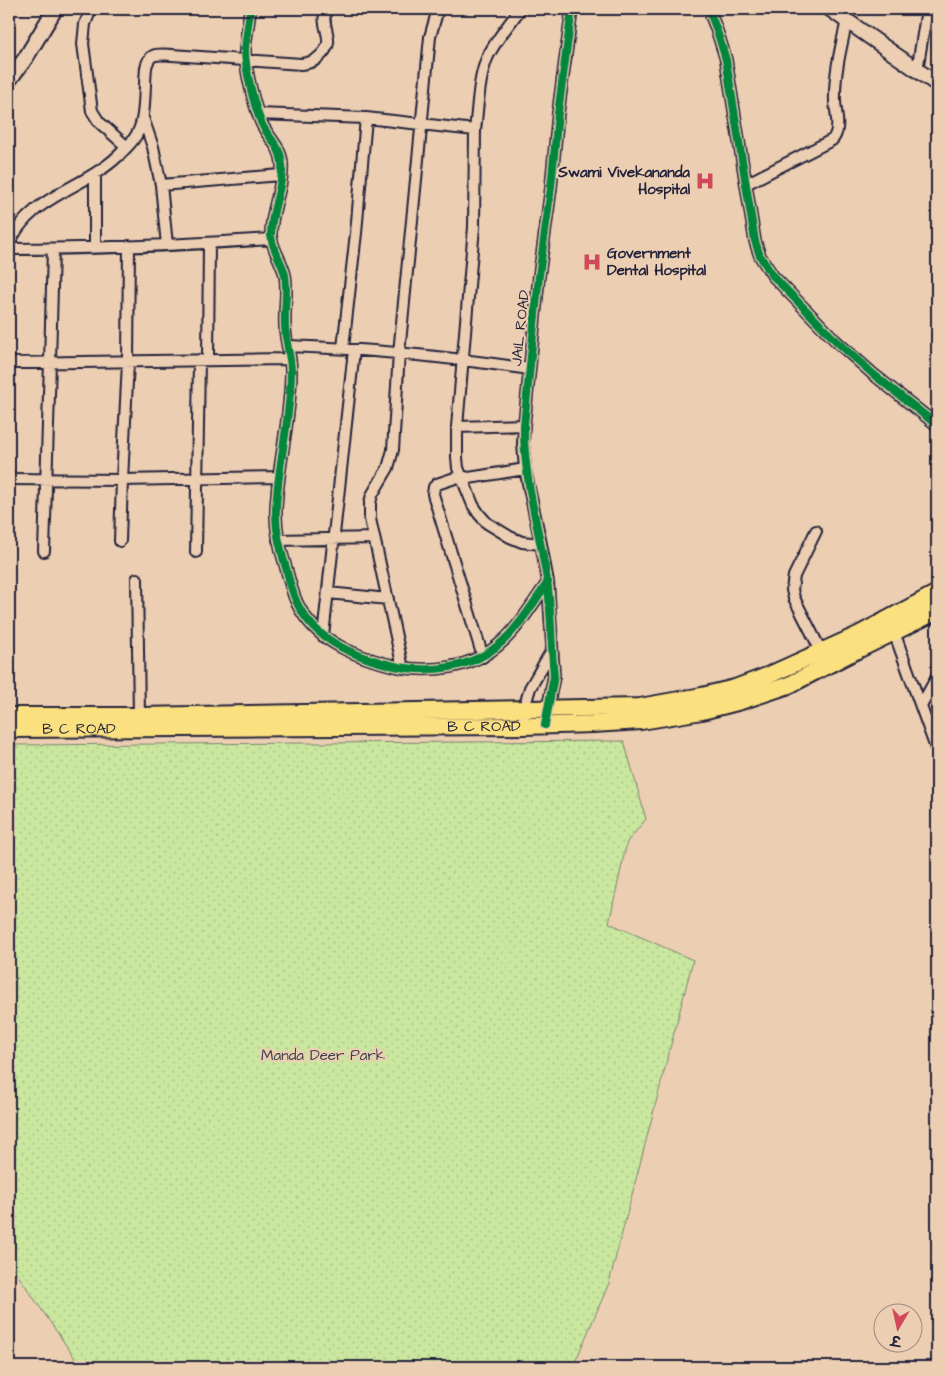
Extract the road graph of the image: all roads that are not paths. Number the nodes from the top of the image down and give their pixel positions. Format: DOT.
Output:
graph roads {
  1 [pos="55,9"];
  2 [pos="91,9"];
  3 [pos="250,9"];
  4 [pos="326,9"];
  5 [pos="438,9"];
  6 [pos="520,9"];
  7 [pos="572,9"];
  8 [pos="708,9"];
  9 [pos="830,9"];
  10 [pos="928,9"];
  11 [pos="847,20"];
  12 [pos="245,59"];
  13 [pos="917,71"];
  14 [pos="9,80"];
  15 [pos="937,84"];
  16 [pos="258,114"];
  17 [pos="142,117"];
  18 [pos="366,118"];
  19 [pos="422,124"];
  20 [pos="475,130"];
  21 [pos="127,147"];
  22 [pos="96,174"];
  23 [pos="281,175"];
  24 [pos="746,184"];
  25 [pos="161,185"];
  26 [pos="271,239"];
  27 [pos="209,243"];
  28 [pos="167,244"];
  29 [pos="9,245"];
  30 [pos="129,246"];
  31 [pos="96,247"];
  32 [pos="9,249"];
  33 [pos="53,249"];
  34 [pos="288,346"];
  35 [pos="343,348"];
  36 [pos="354,350"];
  37 [pos="399,353"];
  38 [pos="290,359"];
  39 [pos="462,359"];
  40 [pos="203,360"];
  41 [pos="50,362"];
  42 [pos="128,362"];
  43 [pos="9,363"];
  44 [pos="529,369"];
  45 [pos="524,425"];
  46 [pos="937,425"];
  47 [pos="457,426"];
  48 [pos="525,469"];
  49 [pos="461,476"];
  50 [pos="278,477"];
  51 [pos="46,478"];
  52 [pos="197,478"];
  53 [pos="9,479"];
  54 [pos="122,480"];
  55 [pos="816,531"];
  56 [pos="333,538"];
  57 [pos="374,538"];
  58 [pos="278,540"];
  59 [pos="120,541"];
  60 [pos="541,544"];
  61 [pos="44,551"];
  62 [pos="196,552"];
  63 [pos="137,579"];
  64 [pos="548,582"];
  65 [pos="328,593"];
  66 [pos="937,593"];
  67 [pos="388,599"];
  68 [pos="937,611"];
  69 [pos="894,632"];
  70 [pos="323,636"];
  71 [pos="552,649"];
  72 [pos="821,651"];
  73 [pos="483,657"];
  74 [pos="404,668"];
  75 [pos="937,677"];
  76 [pos="921,706"];
  77 [pos="524,709"];
  78 [pos="547,709"];
  79 [pos="9,716"];
  80 [pos="139,716"];
  81 [pos="225,721"];
  82 [pos="545,725"];
  83 [pos="524,726"];
  84 [pos="9,729"];
  85 [pos="937,751"];
  1 -- 14 [label="main road"];
  2 -- 21 [label="street"];
  3 -- 12 [label="street"];
  4 -- 12 [label="street"];
  5 -- 19 [label="street"];
  6 -- 20 [label="street"];
  7 -- 44 [label="street, JAIL ROAD"];
  8 -- 24 [label="street"];
  9 -- 11 [label="main road"];
  10 -- 13 [label="street"];
  11 -- 13 [label="main road"];
  11 -- 24 [label="street"];
  12 -- 16 [label="street"];
  12 -- 17 [label="street"];
  13 -- 15 [label="main road"];
  16 -- 18 [label="street"];
  16 -- 23 [label="street"];
  17 -- 21 [label="street"];
  17 -- 25 [label="street"];
  18 -- 19 [label="street"];
  18 -- 35 [label="street"];
  19 -- 20 [label="street"];
  19 -- 37 [label="street"];
  20 -- 39 [label="street"];
  21 -- 22 [label="street"];
  22 -- 29 [label="street"];
  22 -- 31 [label="street"];
  23 -- 25 [label="street"];
  23 -- 26 [label="street"];
  24 -- 46 [label="street"];
  25 -- 28 [label="street"];
  26 -- 27 [label="street"];
  26 -- 34 [label="street"];
  27 -- 28 [label="street"];
  27 -- 40 [label="street"];
  28 -- 30 [label="street"];
  30 -- 31 [label="street"];
  30 -- 42 [label="street"];
  31 -- 33 [label="street"];
  32 -- 33 [label="street"];
  33 -- 41 [label="street"];
  34 -- 35 [label="street"];
  34 -- 38 [label="street"];
  35 -- 36 [label="street"];
  36 -- 37 [label="street"];
  36 -- 56 [label="street"];
  37 -- 39 [label="street"];
  37 -- 57 [label="street"];
  38 -- 40 [label="street"];
  38 -- 50 [label="street"];
  39 -- 44 [label="street"];
  39 -- 47 [label="street"];
  40 -- 42 [label="street"];
  40 -- 52 [label="street"];
  41 -- 42 [label="street"];
  41 -- 43 [label="street"];
  41 -- 51 [label="street"];
  42 -- 54 [label="street"];
  44 -- 45 [label="street, JAIL ROAD"];
  45 -- 47 [label="street"];
  45 -- 48 [label="street, JAIL ROAD"];
  47 -- 49 [label="street"];
  48 -- 49 [label="street"];
  48 -- 60 [label="street, JAIL ROAD"];
  49 -- 60 [label="street"];
  49 -- 73 [label="street"];
  50 -- 52 [label="street"];
  50 -- 58 [label="street"];
  51 -- 53 [label="street"];
  51 -- 54 [label="street"];
  51 -- 61 [label="street"];
  52 -- 54 [label="street"];
  52 -- 62 [label="street"];
  54 -- 59 [label="street"];
  55 -- 72 [label="street"];
  56 -- 57 [label="street"];
  56 -- 58 [label="street"];
  56 -- 65 [label="street"];
  57 -- 67 [label="street"];
  58 -- 70 [label="street"];
  60 -- 64 [label="street, JAIL ROAD"];
  63 -- 80 [label="street"];
  64 -- 71 [label="street, JAIL ROAD"];
  64 -- 73 [label="street"];
  65 -- 67 [label="street"];
  65 -- 70 [label="street"];
  66 -- 72 [label="main road"];
  67 -- 74 [label="street"];
  68 -- 69 [label="main road, B C ROAD"];
  69 -- 76 [label="street"];
  69 -- 82 [label="main road, B C ROAD"];
  70 -- 74 [label="street"];
  71 -- 77 [label="street"];
  71 -- 78 [label="street, JAIL ROAD"];
  72 -- 78 [label="main road"];
  73 -- 74 [label="street"];
  75 -- 76 [label="street"];
  76 -- 85 [label="street"];
  77 -- 78 [label="main road"];
  77 -- 81 [label="main road"];
  77 -- 83 [label="street"];
  78 -- 82 [label="street, JAIL ROAD"];
  79 -- 80 [label="main road"];
  80 -- 81 [label="main road"];
  81 -- 83 [label="main road, B C ROAD"];
  81 -- 84 [label="main road, B C ROAD"];
  82 -- 83 [label="main road, B C ROAD"];
}
